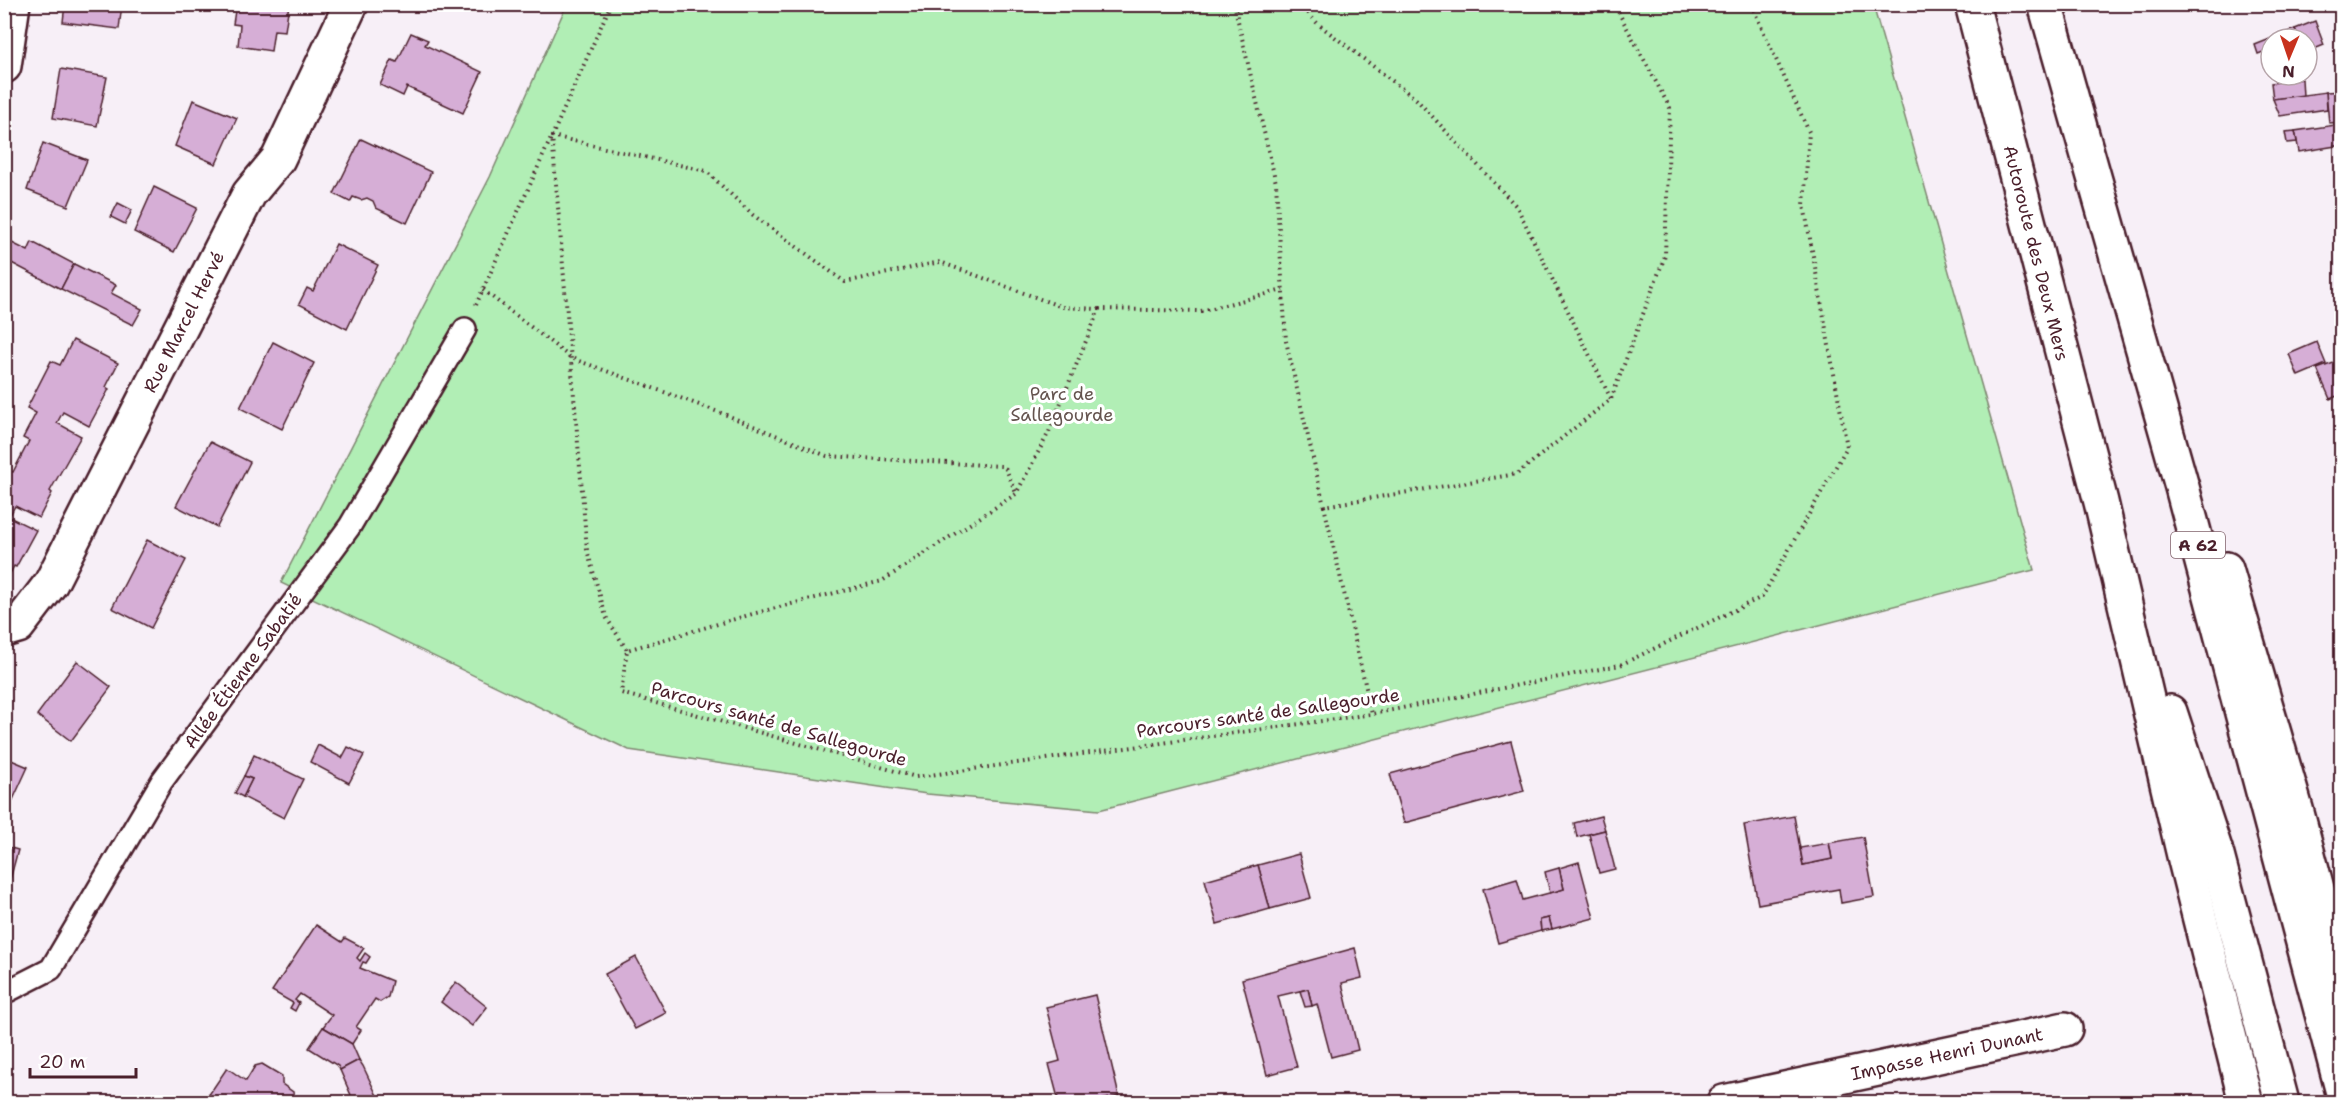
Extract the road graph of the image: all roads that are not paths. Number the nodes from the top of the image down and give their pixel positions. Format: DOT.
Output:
graph roads {
  1 [pos="13,4"];
  2 [pos="351,4"];
  3 [pos="1972,4"];
  4 [pos="2045,4"];
  5 [pos="2052,4"];
  6 [pos="4,66"];
  7 [pos="465,329"];
  8 [pos="2101,502"];
  9 [pos="4,630"];
  10 [pos="2341,982"];
  11 [pos="4,993"];
  12 [pos="2065,1029"];
  13 [pos="2342,1089"];
  14 [pos="1724,1102"];
  15 [pos="2246,1102"];
  16 [pos="2282,1102"];
  1 -- 6 [label="main road"];
  2 -- 9 [label="main road, Rue Marcel Hervé"];
  3 -- 8 [label="main road, Autoroute des Deux Mers"];
  4 -- 13 [label="main road, A 62"];
  5 -- 10 [label="main road, A 62"];
  7 -- 11 [label="lane, Allée Étienne Sabatié"];
  8 -- 15 [label="main road"];
  8 -- 16 [label="main road"];
  12 -- 14 [label="main road, Impasse Henri Dunant"];
}
